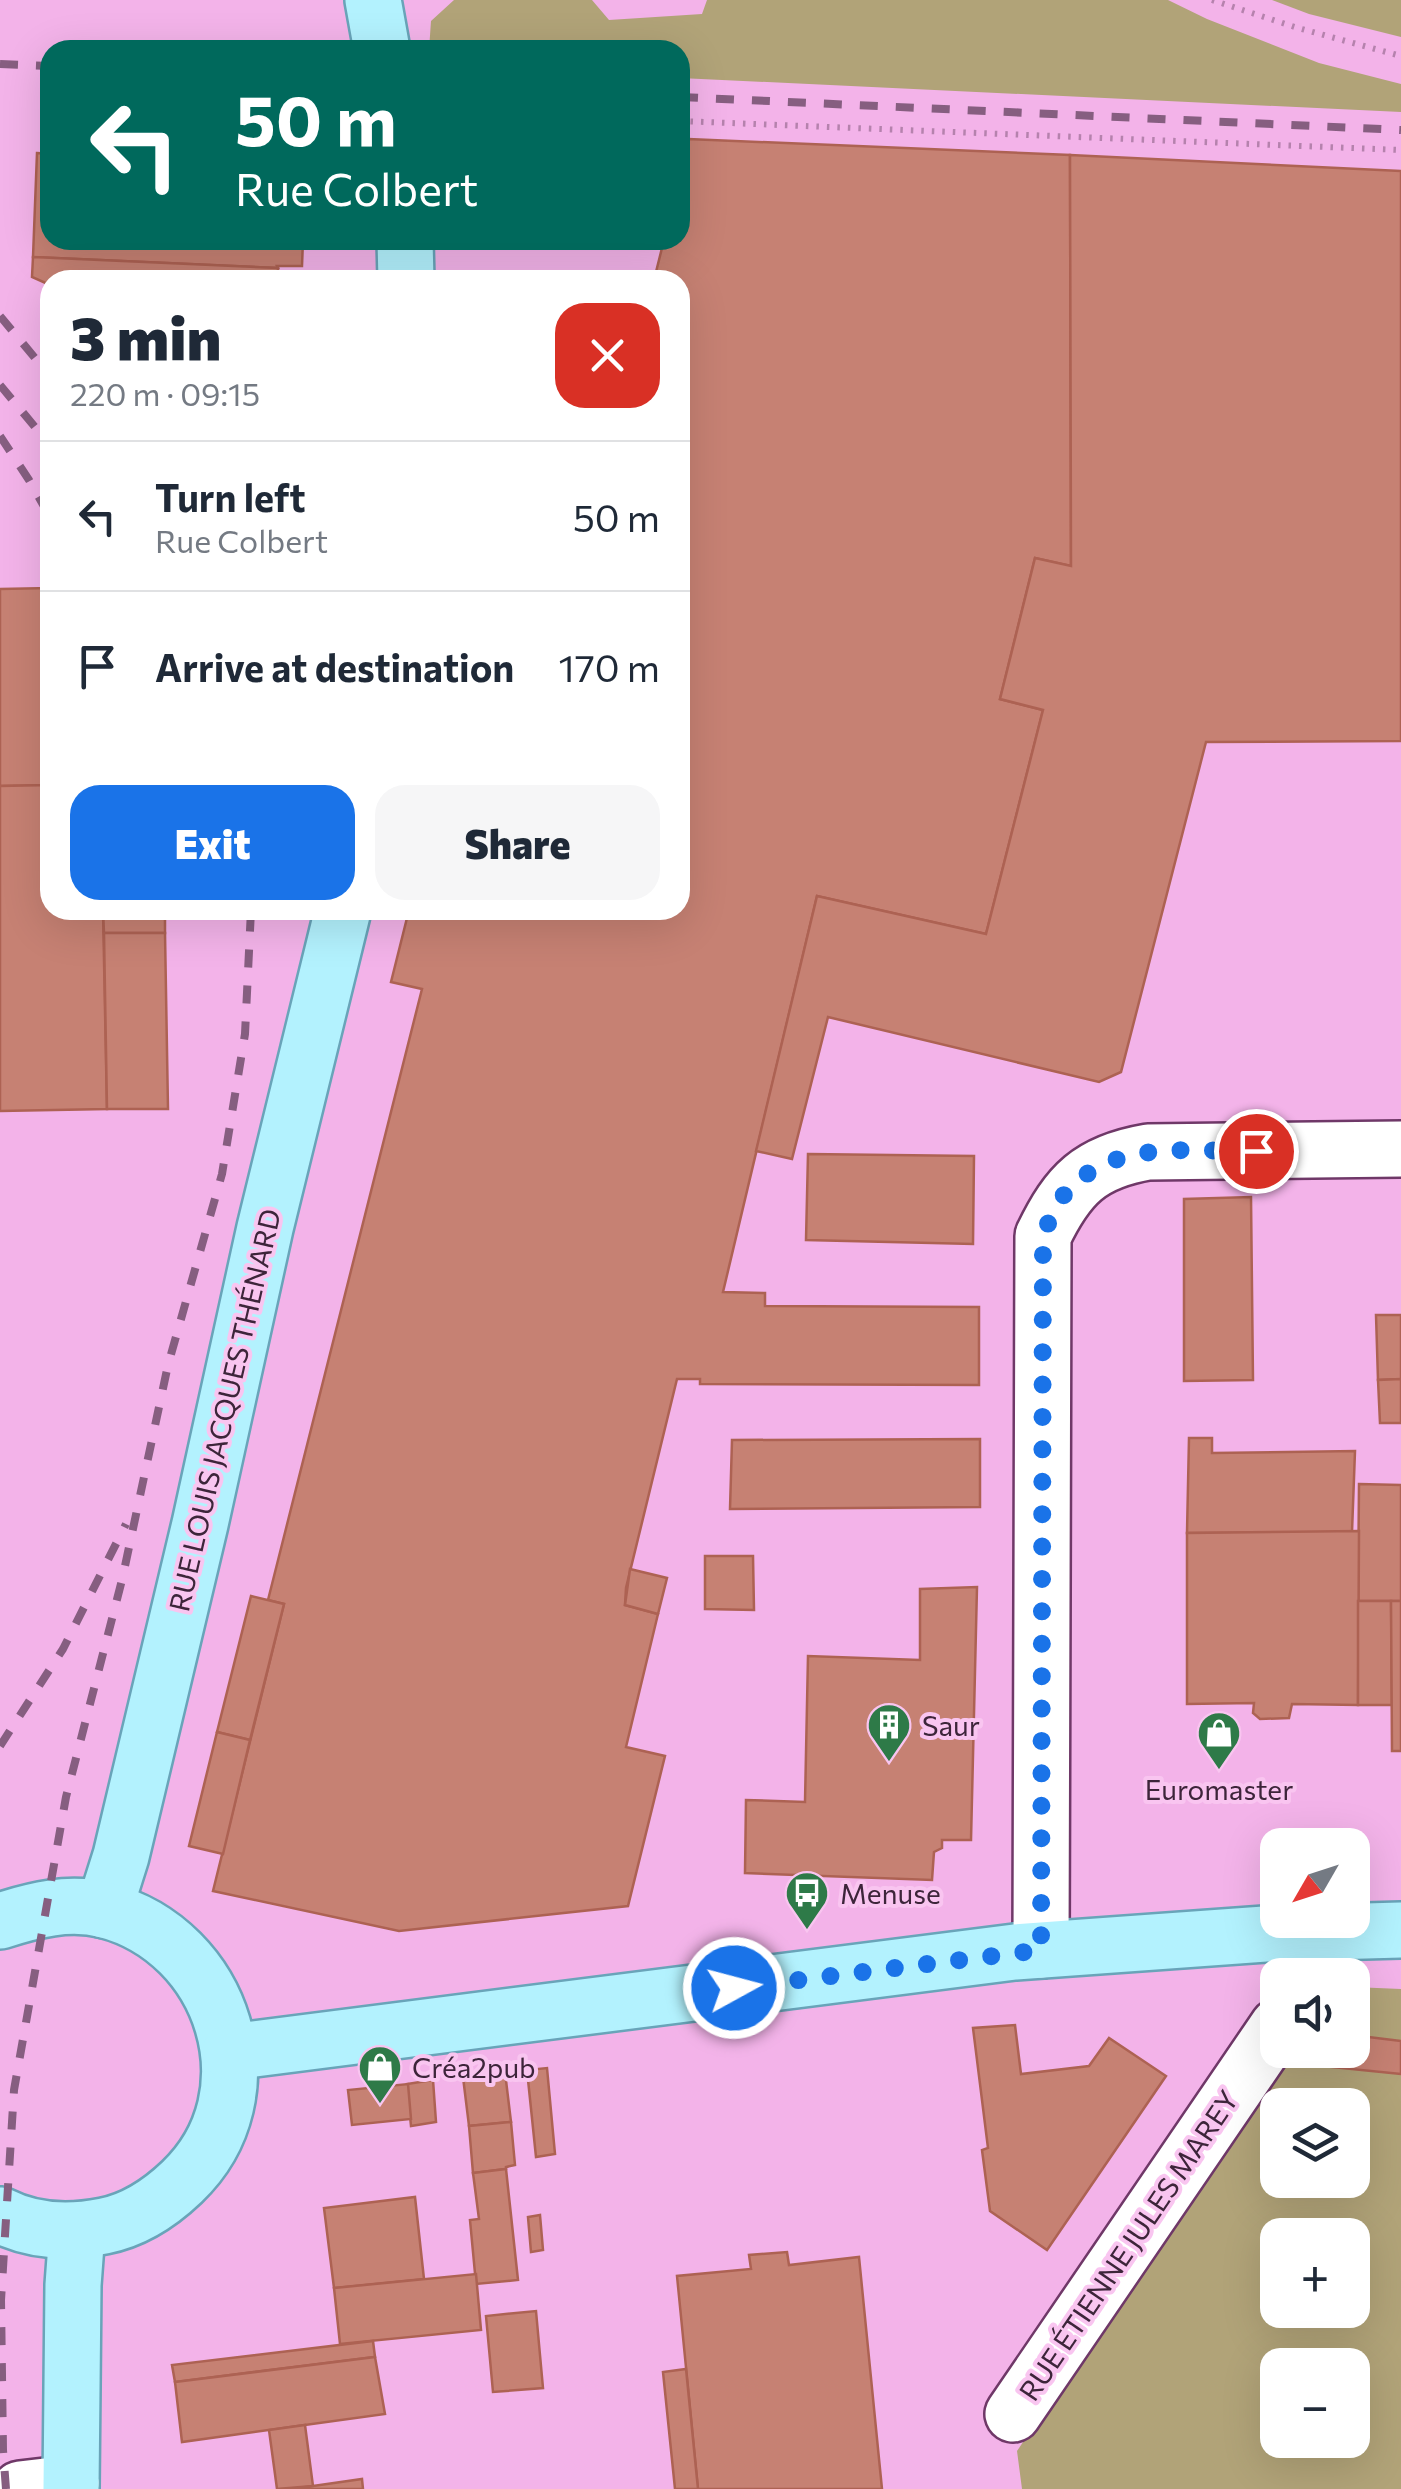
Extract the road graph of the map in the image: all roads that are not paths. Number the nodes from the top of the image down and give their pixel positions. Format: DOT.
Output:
graph roads {
  1 [pos="373,0"];
  2 [pos="380,40"];
  3 [pos="340,920"];
  4 [pos="1401,1150"];
  5 [pos="104,1910"];
  6 [pos="0,1921"];
  7 [pos="1401,1930"];
  8 [pos="1041,1950"];
  9 [pos="1311,1954"];
  10 [pos="230,2052"];
  11 [pos="1260,2052"];
  12 [pos="0,2216"];
  13 [pos="76,2231"];
  14 [pos="1013,2414"];
  15 [pos="54,2487"];
  1 -- 2 [label="main road"];
  3 -- 5 [label="main road, RUE LOUIS JACQUES THÉNARD"];
  4 -- 8 [label="street"];
  5 -- 6 [label="main road"];
  5 -- 10 [label="main road"];
  7 -- 9 [label="main road"];
  8 -- 9 [label="main road"];
  8 -- 10 [label="main road"];
  10 -- 13 [label="main road"];
  11 -- 14 [label="street, RUE ÉTIENNE JULES MAREY"];
  12 -- 13 [label="main road"];
  13 -- 15 [label="main road"];
}
